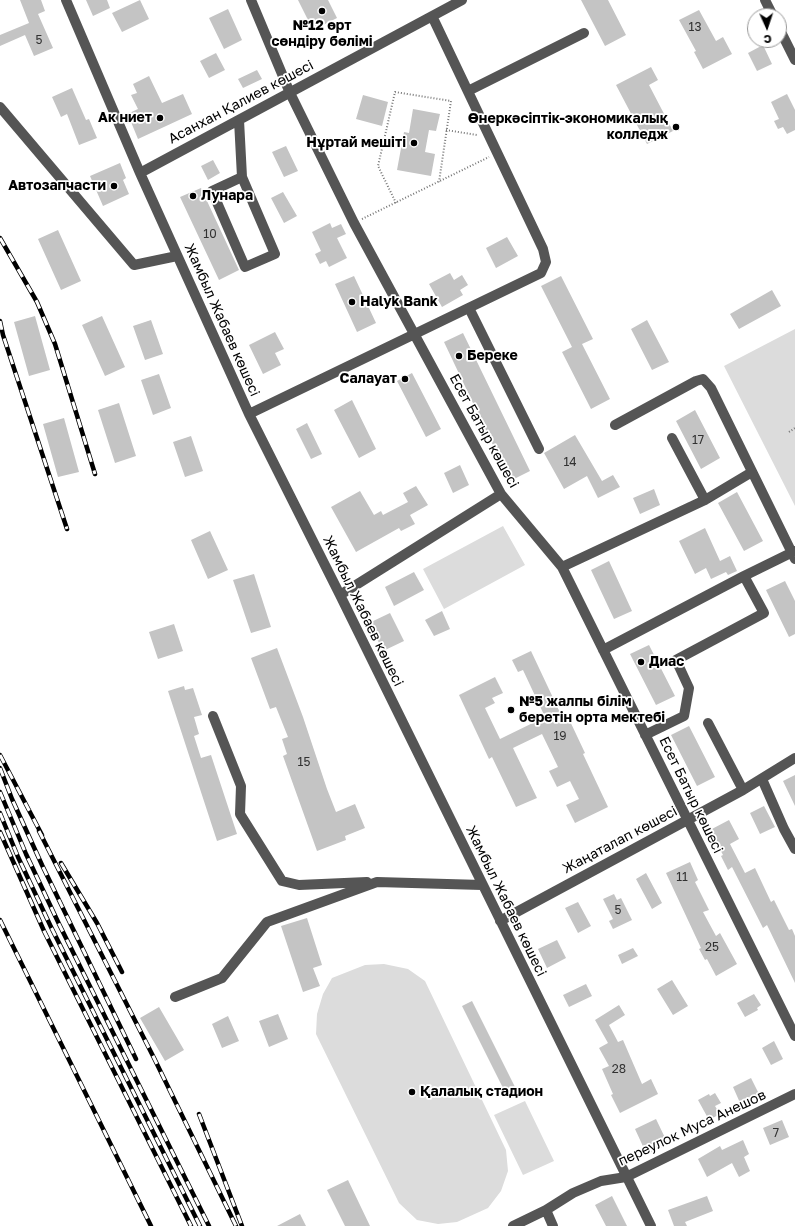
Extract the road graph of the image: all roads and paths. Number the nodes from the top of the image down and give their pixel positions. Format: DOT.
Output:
graph roads {
  1 [pos="66,0"];
  2 [pos="251,0"];
  3 [pos="462,0"];
  4 [pos="432,16"];
  5 [pos="584,33"];
  6 [pos="787,44"];
  7 [pos="795,60"];
  8 [pos="468,91"];
  9 [pos="290,92"];
  10 [pos="0,107"];
  11 [pos="239,120"];
  12 [pos="446,130"];
  13 [pos="490,137"];
  14 [pos="498,153"];
  15 [pos="140,173"];
  16 [pos="242,177"];
  17 [pos="438,182"];
  18 [pos="396,203"];
  19 [pos="354,223"];
  20 [pos="178,256"];
  21 [pos="469,308"];
  22 [pos="415,334"];
  23 [pos="249,414"];
  24 [pos="615,425"];
  25 [pos="795,428"];
  26 [pos="789,432"];
  27 [pos="672,438"];
  28 [pos="539,449"];
  29 [pos="752,472"];
  30 [pos="501,494"];
  31 [pos="705,500"];
  32 [pos="794,554"];
  33 [pos="562,567"];
  34 [pos="744,576"];
  35 [pos="340,595"];
  36 [pos="603,650"];
  37 [pos="213,716"];
  38 [pos="708,723"];
  39 [pos="645,735"];
  40 [pos="795,758"];
  41 [pos="762,779"];
  42 [pos="743,790"];
  43 [pos="687,819"];
  44 [pos="795,849"];
  45 [pos="377,882"];
  46 [pos="482,885"];
  47 [pos="500,921"];
  48 [pos="175,997"];
  49 [pos="795,1036"];
  50 [pos="795,1094"];
  51 [pos="626,1177"];
  52 [pos="546,1210"];
  53 [pos="513,1226"];
  54 [pos="553,1226"];
  55 [pos="651,1226"];
  1 -- 15 [label="street, Жамбыл Жабаев көшесі"];
  2 -- 9 [label="street, Есет Батыр көшесі"];
  3 -- 4 [label="street, Асанхан Қалиев көшесі"];
  4 -- 8 [label="street"];
  4 -- 9 [label="street, Асанхан Қалиев көшесі"];
  5 -- 8 [label="street"];
  6 -- 7 [label="street"];
  8 -- 13 [label="street"];
  9 -- 11 [label="street, Асанхан Қалиев көшесі"];
  9 -- 19 [label="street, Есет Батыр көшесі"];
  10 -- 20 [label="street"];
  11 -- 15 [label="street, Асанхан Қалиев көшесі"];
  11 -- 16 [label="street"];
  12 -- 13 [label="path"];
  12 -- 17 [label="path"];
  12 -- 18 [label="path"];
  13 -- 14 [label="street"];
  14 -- 17 [label="path"];
  14 -- 21 [label="street"];
  15 -- 20 [label="street, Жамбыл Жабаев көшесі"];
  16 -- 16 [label="street"];
  17 -- 18 [label="path"];
  18 -- 19 [label="path"];
  19 -- 22 [label="street, Есет Батыр көшесі"];
  20 -- 23 [label="street, Жамбыл Жабаев көшесі"];
  21 -- 22 [label="street"];
  21 -- 28 [label="street"];
  22 -- 23 [label="street"];
  22 -- 30 [label="street, Есет Батыр көшесі"];
  23 -- 35 [label="street, Жамбыл Жабаев көшесі"];
  24 -- 29 [label="street"];
  25 -- 26 [label="path"];
  27 -- 31 [label="street"];
  29 -- 31 [label="street"];
  29 -- 32 [label="street"];
  30 -- 33 [label="street, Есет Батыр көшесі"];
  30 -- 35 [label="street"];
  31 -- 33 [label="street"];
  32 -- 34 [label="street"];
  33 -- 36 [label="street, Есет Батыр көшесі"];
  34 -- 36 [label="street"];
  34 -- 39 [label="street"];
  35 -- 46 [label="street, Жамбыл Жабаев көшесі"];
  36 -- 39 [label="street, Есет Батыр көшесі"];
  37 -- 45 [label="street"];
  38 -- 42 [label="street"];
  39 -- 43 [label="street, Есет Батыр көшесі"];
  40 -- 41 [label="street, Жаңаталап көшесі"];
  41 -- 42 [label="street, Жаңаталап көшесі"];
  41 -- 44 [label="street"];
  42 -- 43 [label="street, Жаңаталап көшесі"];
  43 -- 47 [label="street, Жаңаталап көшесі"];
  43 -- 49 [label="street, Есет Батыр көшесі"];
  45 -- 46 [label="street"];
  45 -- 48 [label="street"];
  46 -- 47 [label="street, Жамбыл Жабаев көшесі"];
  47 -- 51 [label="street, Жамбыл Жабаев көшесі"];
  50 -- 51 [label="street, переулок Муса Анешов"];
  51 -- 52 [label="street, переулок Муса Анешов"];
  51 -- 55 [label="street, Жамбыл Жабаев көшесі"];
  52 -- 53 [label="street, переулок Муса Анешов"];
  52 -- 54 [label="street"];
}
